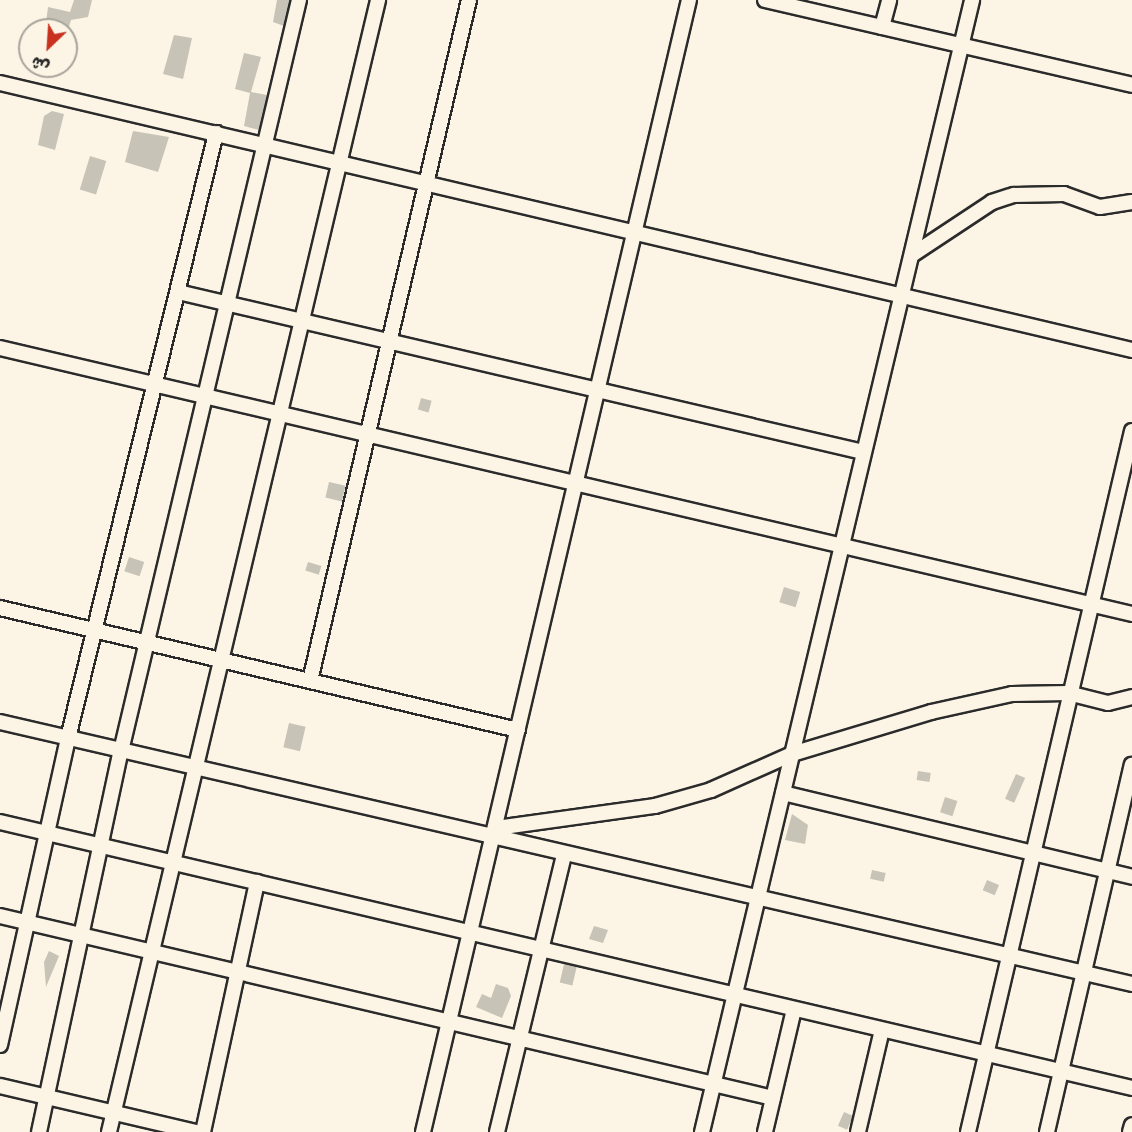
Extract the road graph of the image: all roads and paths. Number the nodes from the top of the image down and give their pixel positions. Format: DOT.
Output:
graph roads {
  1 [pos="299,0"];
  2 [pos="378,0"];
  3 [pos="469,0"];
  4 [pos="689,0"];
  5 [pos="765,0"];
  6 [pos="889,0"];
  7 [pos="972,0"];
  8 [pos="882,27"];
  9 [pos="961,46"];
  10 [pos="0,83"];
  11 [pos="1132,85"];
  12 [pos="216,133"];
  13 [pos="266,145"];
  14 [pos="341,163"];
  15 [pos="425,183"];
  16 [pos="1132,202"];
  17 [pos="635,231"];
  18 [pos="912,255"];
  19 [pos="178,292"];
  20 [pos="903,295"];
  21 [pos="227,303"];
  22 [pos="302,320"];
  23 [pos="390,340"];
  24 [pos="0,348"];
  25 [pos="1132,350"];
  26 [pos="156,384"];
  27 [pos="597,390"];
  28 [pos="204,395"];
  29 [pos="279,412"];
  30 [pos="1132,432"];
  31 [pos="369,433"];
  32 [pos="863,452"];
  33 [pos="575,480"];
  34 [pos="842,544"];
  35 [pos="1089,604"];
  36 [pos="0,608"];
  37 [pos="1132,614"];
  38 [pos="95,630"];
  39 [pos="147,642"];
  40 [pos="220,660"];
  41 [pos="310,681"];
  42 [pos="1068,693"];
  43 [pos="1132,697"];
  44 [pos="0,722"];
  45 [pos="518,730"];
  46 [pos="68,738"];
  47 [pos="121,751"];
  48 [pos="792,754"];
  49 [pos="1132,765"];
  50 [pos="194,768"];
  51 [pos="783,793"];
  52 [pos="0,822"];
  53 [pos="50,833"];
  54 [pos="494,834"];
  55 [pos="100,845"];
  56 [pos="1032,854"];
  57 [pos="564,855"];
  58 [pos="172,862"];
  59 [pos="1107,871"];
  60 [pos="1132,878"];
  61 [pos="257,882"];
  62 [pos="758,897"];
  63 [pos="0,916"];
  64 [pos="26,922"];
  65 [pos="471,932"];
  66 [pos="82,935"];
  67 [pos="541,949"];
  68 [pos="151,952"];
  69 [pos="1008,956"];
  70 [pos="239,972"];
  71 [pos="1084,973"];
  72 [pos="1132,984"];
  73 [pos="734,995"];
  74 [pos="794,1009"];
  75 [pos="450,1022"];
  76 [pos="882,1030"];
  77 [pos="519,1038"];
  78 [pos="0,1045"];
  79 [pos="985,1054"];
  80 [pos="1062,1072"];
  81 [pos="713,1084"];
  82 [pos="0,1086"];
  83 [pos="1132,1088"];
  84 [pos="47,1097"];
  85 [pos="773,1098"];
  86 [pos="114,1113"];
  87 [pos="1132,1125"];
  88 [pos="39,1132"];
  89 [pos="109,1132"];
  90 [pos="196,1132"];
  91 [pos="203,1132"];
  92 [pos="423,1132"];
  93 [pos="497,1132"];
  94 [pos="702,1132"];
  95 [pos="765,1132"];
  96 [pos="858,1132"];
  97 [pos="968,1132"];
  98 [pos="1047,1132"];
  99 [pos="1130,1132"];
  1 -- 13 [label="street"];
  2 -- 14 [label="street"];
  3 -- 15 [label="street"];
  4 -- 17 [label="street"];
  5 -- 8 [label="street"];
  6 -- 8 [label="street"];
  7 -- 9 [label="street"];
  8 -- 9 [label="street"];
  9 -- 11 [label="street"];
  9 -- 18 [label="street"];
  10 -- 12 [label="street"];
  12 -- 13 [label="street"];
  12 -- 19 [label="street"];
  13 -- 14 [label="street"];
  13 -- 21 [label="street"];
  14 -- 15 [label="street"];
  14 -- 22 [label="street"];
  15 -- 17 [label="street"];
  15 -- 23 [label="street"];
  16 -- 18 [label="street"];
  17 -- 20 [label="street"];
  17 -- 27 [label="street"];
  18 -- 20 [label="street"];
  19 -- 21 [label="street"];
  19 -- 26 [label="street"];
  20 -- 25 [label="street"];
  20 -- 32 [label="street"];
  21 -- 22 [label="street"];
  21 -- 28 [label="street"];
  22 -- 23 [label="street"];
  22 -- 29 [label="street"];
  23 -- 27 [label="street"];
  23 -- 31 [label="street"];
  24 -- 26 [label="street"];
  26 -- 28 [label="street"];
  26 -- 38 [label="street"];
  27 -- 32 [label="street"];
  27 -- 33 [label="street"];
  28 -- 29 [label="street"];
  28 -- 39 [label="street"];
  29 -- 31 [label="street"];
  29 -- 40 [label="street"];
  30 -- 35 [label="street"];
  31 -- 33 [label="street"];
  31 -- 41 [label="street"];
  32 -- 34 [label="street"];
  33 -- 34 [label="street"];
  33 -- 45 [label="street"];
  34 -- 35 [label="street"];
  34 -- 48 [label="street"];
  35 -- 37 [label="street"];
  35 -- 42 [label="street"];
  36 -- 38 [label="street"];
  38 -- 39 [label="street"];
  38 -- 46 [label="street"];
  39 -- 40 [label="street"];
  39 -- 47 [label="street"];
  40 -- 41 [label="street"];
  40 -- 50 [label="street"];
  41 -- 45 [label="street"];
  42 -- 43 [label="street"];
  42 -- 48 [label="street"];
  42 -- 56 [label="street"];
  44 -- 46 [label="street"];
  45 -- 54 [label="street"];
  46 -- 47 [label="street"];
  46 -- 53 [label="street"];
  47 -- 50 [label="street"];
  47 -- 55 [label="street"];
  48 -- 51 [label="street"];
  48 -- 54 [label="street"];
  49 -- 59 [label="street"];
  50 -- 54 [label="street"];
  50 -- 58 [label="street"];
  51 -- 56 [label="street"];
  51 -- 62 [label="street"];
  52 -- 53 [label="street"];
  53 -- 55 [label="street"];
  53 -- 64 [label="street"];
  54 -- 57 [label="street"];
  54 -- 65 [label="street"];
  55 -- 58 [label="street"];
  55 -- 66 [label="street"];
  56 -- 59 [label="street"];
  56 -- 69 [label="street"];
  57 -- 62 [label="street"];
  57 -- 67 [label="street"];
  58 -- 61 [label="street"];
  58 -- 68 [label="street"];
  59 -- 60 [label="street"];
  59 -- 71 [label="street"];
  61 -- 65 [label="street"];
  61 -- 70 [label="street"];
  62 -- 69 [label="street"];
  62 -- 73 [label="street"];
  63 -- 64 [label="street"];
  64 -- 66 [label="street"];
  64 -- 78 [label="street"];
  65 -- 67 [label="street"];
  65 -- 75 [label="street"];
  66 -- 68 [label="street"];
  66 -- 84 [label="street"];
  67 -- 73 [label="street"];
  67 -- 77 [label="street"];
  68 -- 70 [label="street"];
  68 -- 86 [label="street"];
  69 -- 71 [label="street"];
  69 -- 79 [label="street"];
  70 -- 75 [label="street"];
  70 -- 91 [label="street"];
  71 -- 72 [label="street"];
  71 -- 80 [label="street"];
  73 -- 74 [label="street"];
  73 -- 81 [label="street"];
  74 -- 76 [label="street"];
  74 -- 85 [label="street"];
  75 -- 77 [label="street"];
  75 -- 92 [label="street"];
  76 -- 79 [label="street"];
  76 -- 96 [label="street"];
  77 -- 81 [label="street"];
  77 -- 93 [label="street"];
  79 -- 80 [label="street"];
  79 -- 97 [label="street"];
  80 -- 83 [label="street"];
  80 -- 98 [label="street"];
  81 -- 85 [label="street"];
  81 -- 94 [label="street"];
  82 -- 84 [label="street"];
  84 -- 86 [label="street"];
  84 -- 88 [label="street"];
  85 -- 95 [label="street"];
  86 -- 89 [label="street"];
  86 -- 90 [label="street"];
  87 -- 99 [label="street"];
}
